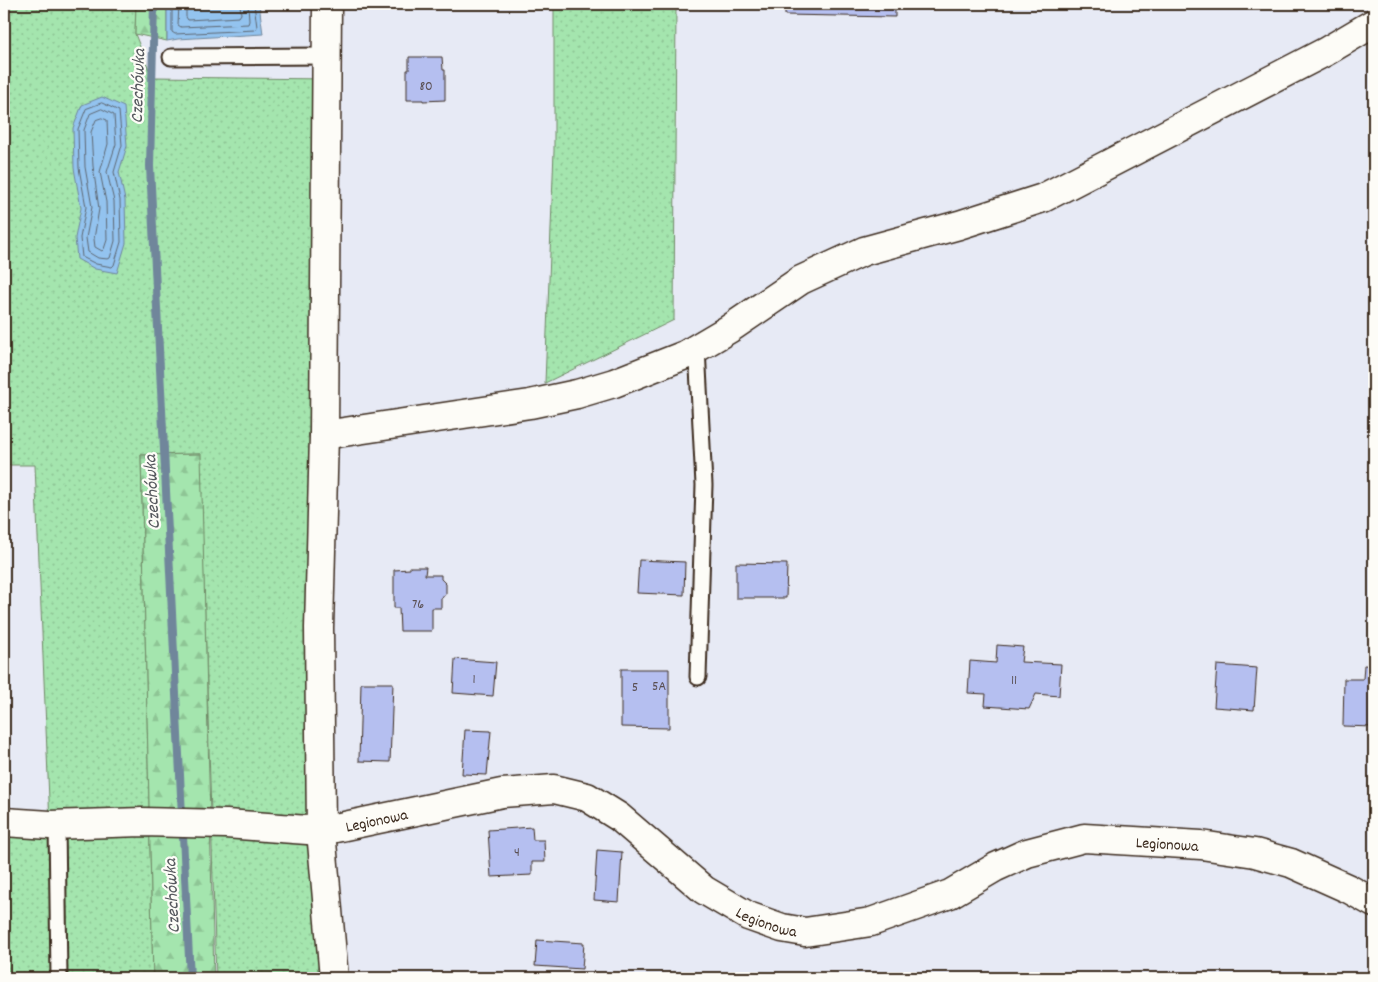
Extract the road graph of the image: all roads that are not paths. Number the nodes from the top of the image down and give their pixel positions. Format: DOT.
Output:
graph roads {
  1 [pos="327,4"];
  2 [pos="1374,23"];
  3 [pos="327,56"];
  4 [pos="171,58"];
  5 [pos="697,348"];
  6 [pos="324,435"];
  7 [pos="698,677"];
  8 [pos="4,822"];
  9 [pos="57,824"];
  10 [pos="321,831"];
  11 [pos="1374,903"];
  12 [pos="59,978"];
  13 [pos="334,978"];
  1 -- 3 [label="street"];
  2 -- 5 [label="street"];
  3 -- 4 [label="lane"];
  3 -- 6 [label="street"];
  5 -- 6 [label="street"];
  5 -- 7 [label="lane"];
  6 -- 10 [label="street"];
  8 -- 9 [label="street, Legionowa"];
  9 -- 10 [label="street, Legionowa"];
  9 -- 12 [label="lane"];
  10 -- 11 [label="street, Legionowa"];
  10 -- 13 [label="street"];
}
